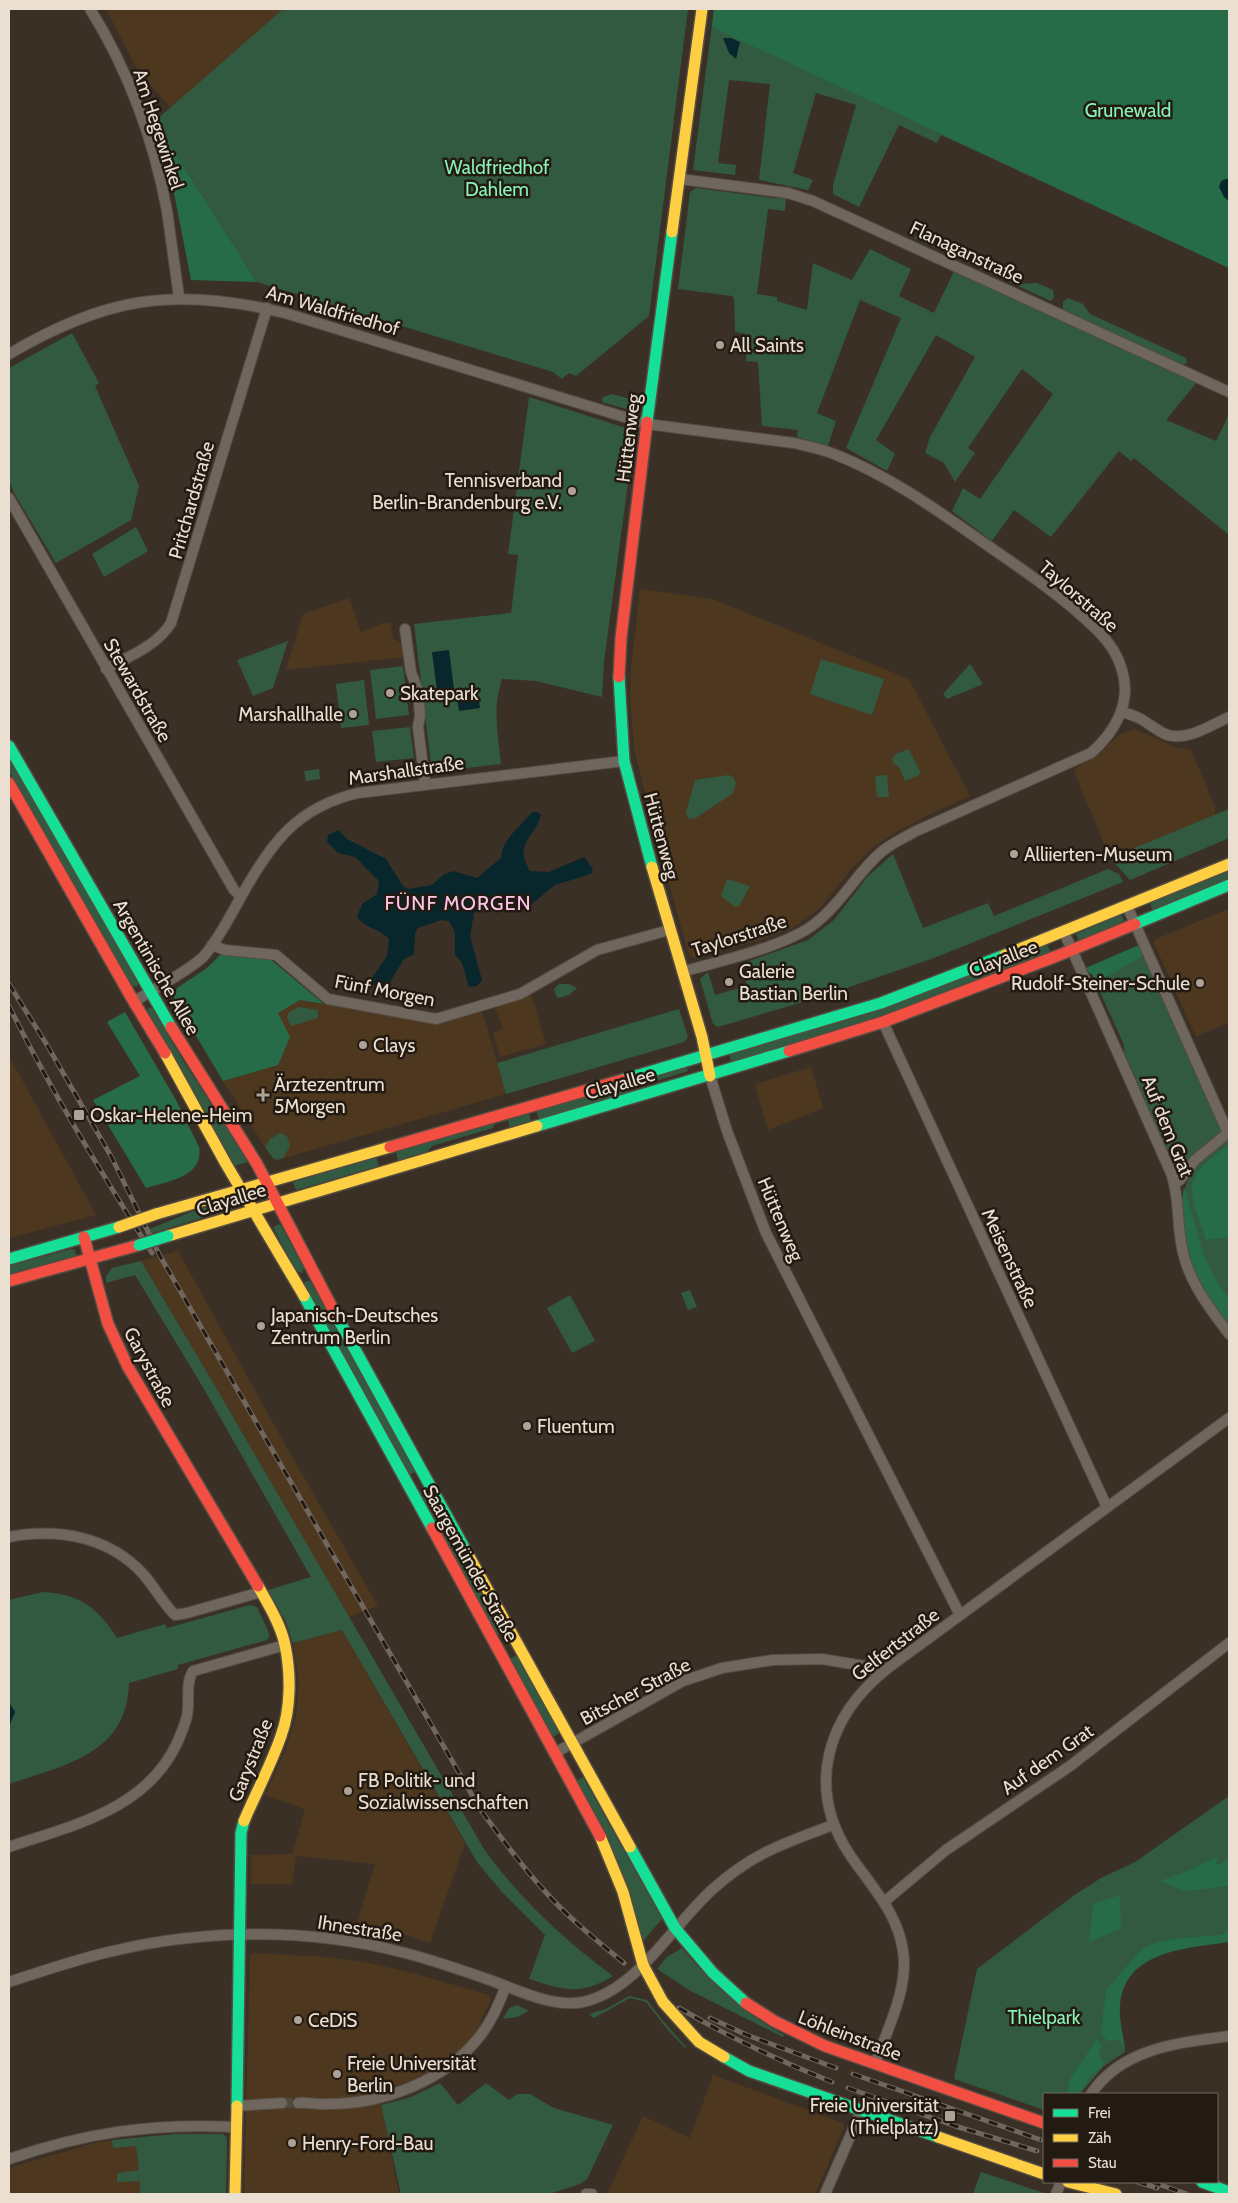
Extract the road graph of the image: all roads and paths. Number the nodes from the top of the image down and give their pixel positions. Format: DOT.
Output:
graph roads {
  1 [pos="90,9"];
  2 [pos="702,9"];
  3 [pos="680,179"];
  4 [pos="179,297"];
  5 [pos="267,308"];
  6 [pos="9,354"];
  7 [pos="1229,392"];
  8 [pos="647,424"];
  9 [pos="9,498"];
  10 [pos="405,629"];
  11 [pos="106,669"];
  12 [pos="1122,712"];
  13 [pos="1229,716"];
  14 [pos="9,746"];
  15 [pos="624,761"];
  16 [pos="9,783"];
  17 [pos="425,784"];
  18 [pos="1229,864"];
  19 [pos="1229,885"];
  20 [pos="241,896"];
  21 [pos="1127,906"];
  22 [pos="1135,925"];
  23 [pos="669,930"];
  24 [pos="1064,932"];
  25 [pos="212,945"];
  26 [pos="1072,950"];
  27 [pos="682,972"];
  28 [pos="150,991"];
  29 [pos="134,1002"];
  30 [pos="883,1022"];
  31 [pos="706,1055"];
  32 [pos="710,1076"];
  33 [pos="1229,1132"];
  34 [pos="267,1183"];
  35 [pos="1175,1183"];
  36 [pos="241,1189"];
  37 [pos="277,1203"];
  38 [pos="255,1211"];
  39 [pos="84,1237"];
  40 [pos="9,1259"];
  41 [pos="90,1259"];
  42 [pos="9,1282"];
  43 [pos="1229,1334"];
  44 [pos="1229,1418"];
  45 [pos="1107,1507"];
  46 [pos="9,1534"];
  47 [pos="260,1592"];
  48 [pos="960,1615"];
  49 [pos="1229,1643"];
  50 [pos="285,1645"];
  51 [pos="879,1675"];
  52 [pos="572,1744"];
  53 [pos="555,1753"];
  54 [pos="833,1825"];
  55 [pos="9,1847"];
  56 [pos="884,1902"];
  57 [pos="675,1928"];
  58 [pos="241,1936"];
  59 [pos="643,1965"];
  60 [pos="9,1982"];
  61 [pos="506,1986"];
  62 [pos="1229,2036"];
  63 [pos="875,2064"];
  64 [pos="1092,2093"];
  65 [pos="298,2103"];
  66 [pos="282,2104"];
  67 [pos="236,2106"];
  68 [pos="861,2111"];
  69 [pos="1043,2123"];
  70 [pos="236,2127"];
  71 [pos="9,2159"];
  72 [pos="1043,2174"];
  73 [pos="1072,2183"];
  74 [pos="1205,2183"];
  75 [pos="1229,2192"];
  76 [pos="235,2194"];
  77 [pos="586,2194"];
  78 [pos="592,2194"];
  79 [pos="825,2194"];
  80 [pos="1116,2194"];
  1 -- 4 [label="street, Am Hegewinkel"];
  2 -- 3 [label="main road, Hüttenweg"];
  3 -- 7 [label="street, Flanaganstraße"];
  3 -- 8 [label="main road, Hüttenweg"];
  4 -- 5 [label="street, Am Waldfriedhof"];
  4 -- 6 [label="street, Am Waldfriedhof"];
  5 -- 8 [label="street, Am Waldfriedhof"];
  5 -- 11 [label="street, Pritchardstraße"];
  8 -- 12 [label="street, Taylorstraße"];
  8 -- 15 [label="main road, Hüttenweg"];
  9 -- 11 [label="street, Stewardstraße"];
  10 -- 17 [label="street"];
  11 -- 20 [label="street, Stewardstraße"];
  12 -- 13 [label="street"];
  12 -- 27 [label="street, Taylorstraße"];
  14 -- 28 [label="main road, Argentinische Allee"];
  15 -- 17 [label="street, Marshallstraße"];
  15 -- 23 [label="main road, Hüttenweg"];
  16 -- 29 [label="main road, Argentinische Allee"];
  17 -- 20 [label="street, Marshallstraße"];
  18 -- 21 [label="main road, Clayallee"];
  19 -- 22 [label="main road, Clayallee"];
  20 -- 25 [label="street, Marshallstraße"];
  21 -- 22 [label="street"];
  21 -- 24 [label="main road, Clayallee"];
  22 -- 26 [label="main road, Clayallee"];
  22 -- 33 [label="street"];
  23 -- 25 [label="street, Fünf Morgen"];
  23 -- 27 [label="main road, Hüttenweg"];
  24 -- 26 [label="street, Auf dem Grat"];
  24 -- 31 [label="main road, Clayallee"];
  25 -- 28 [label="street, Marshallstraße"];
  26 -- 30 [label="main road, Clayallee"];
  26 -- 35 [label="street, Auf dem Grat"];
  27 -- 31 [label="main road, Hüttenweg"];
  28 -- 29 [label="street, Marshallstraße"];
  28 -- 34 [label="main road, Argentinische Allee"];
  29 -- 36 [label="main road, Argentinische Allee"];
  30 -- 32 [label="main road, Clayallee"];
  30 -- 45 [label="street, Meisenstraße"];
  31 -- 32 [label="main road, Hüttenweg"];
  31 -- 34 [label="main road, Clayallee"];
  32 -- 37 [label="main road, Clayallee"];
  32 -- 48 [label="street, Hüttenweg"];
  33 -- 35 [label="street"];
  34 -- 36 [label="main road, Clayallee"];
  34 -- 37 [label="main road, Argentinische Allee"];
  35 -- 43 [label="street, Auf dem Grat"];
  36 -- 38 [label="main road, Saargemünder Straße"];
  36 -- 39 [label="main road, Clayallee, bridge"];
  37 -- 38 [label="main road, Clayallee"];
  37 -- 52 [label="main road, Saargemünder Straße"];
  38 -- 41 [label="main road, Clayallee, bridge"];
  38 -- 53 [label="main road, Saargemünder Straße"];
  39 -- 40 [label="main road, Clayallee"];
  39 -- 41 [label="main road, Garystraße"];
  41 -- 42 [label="main road, Clayallee"];
  41 -- 47 [label="main road, Garystraße"];
  44 -- 45 [label="street, Gelfertstraße"];
  45 -- 48 [label="street, Gelfertstraße"];
  46 -- 47 [label="street"];
  47 -- 50 [label="main road, Garystraße"];
  48 -- 51 [label="street, Gelfertstraße"];
  49 -- 56 [label="street, Auf dem Grat"];
  50 -- 55 [label="street"];
  50 -- 58 [label="main road, Garystraße"];
  51 -- 52 [label="street, Bitscher Straße"];
  51 -- 54 [label="street, Gelfertstraße"];
  52 -- 53 [label="street, Bitscher Straße"];
  52 -- 57 [label="main road, Saargemünder Straße"];
  53 -- 59 [label="main road, Saargemünder Straße"];
  54 -- 56 [label="street, Gelfertstraße"];
  54 -- 57 [label="street, Ihnestraße"];
  56 -- 63 [label="street, Gelfertstraße"];
  57 -- 59 [label="street, Ihnestraße"];
  57 -- 63 [label="main road, Löhleinstraße"];
  58 -- 60 [label="street, Ihnestraße"];
  58 -- 61 [label="street, Ihnestraße"];
  58 -- 67 [label="main road, Garystraße"];
  59 -- 61 [label="street, Ihnestraße"];
  59 -- 68 [label="main road, Saargemünder Straße"];
  61 -- 65 [label="street"];
  62 -- 64 [label="street"];
  63 -- 69 [label="main road, Löhleinstraße"];
  66 -- 67 [label="street"];
  67 -- 70 [label="main road, Garystraße"];
  68 -- 72 [label="main road, Saargemünder Straße"];
  68 -- 79 [label="street"];
  70 -- 71 [label="street"];
  70 -- 76 [label="main road, Garystraße"];
  73 -- 80 [label="main road"];
  74 -- 75 [label="main road"];
  77 -- 78 [label="street"];
}
